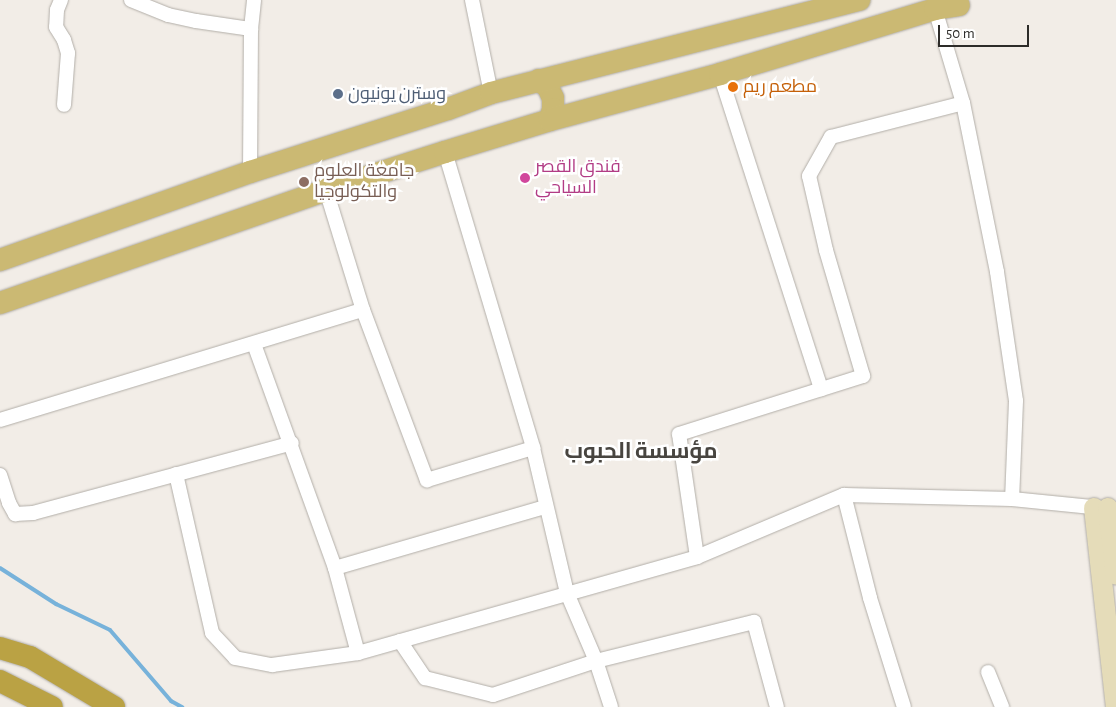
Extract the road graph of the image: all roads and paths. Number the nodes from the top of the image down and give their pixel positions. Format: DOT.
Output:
graph roads {
  1 [pos="61,0"];
  2 [pos="131,0"];
  3 [pos="254,0"];
  4 [pos="472,0"];
  5 [pos="858,0"];
  6 [pos="954,4"];
  7 [pos="251,29"];
  8 [pos="720,74"];
  9 [pos="539,80"];
  10 [pos="491,92"];
  11 [pos="963,104"];
  12 [pos="64,105"];
  13 [pos="550,120"];
  14 [pos="445,152"];
  15 [pos="250,172"];
  16 [pos="326,190"];
  17 [pos="0,260"];
  18 [pos="0,303"];
  19 [pos="363,310"];
  20 [pos="254,344"];
  21 [pos="821,389"];
  22 [pos="0,420"];
  23 [pos="292,443"];
  24 [pos="533,448"];
  25 [pos="176,474"];
  26 [pos="0,475"];
  27 [pos="844,495"];
  28 [pos="1012,499"];
  29 [pos="545,507"];
  30 [pos="1101,508"];
  31 [pos="697,557"];
  32 [pos="335,568"];
  33 [pos="1116,575"];
  34 [pos="567,593"];
  35 [pos="400,640"];
  36 [pos="0,648"];
  37 [pos="358,653"];
  38 [pos="596,661"];
  39 [pos="988,672"];
  40 [pos="0,681"];
  41 [pos="1116,706"];
  42 [pos="52,707"];
  43 [pos="114,707"];
  44 [pos="611,707"];
  45 [pos="777,707"];
  46 [pos="904,707"];
  47 [pos="1002,707"];
  1 -- 12 [label="street"];
  2 -- 7 [label="street"];
  3 -- 7 [label="street"];
  4 -- 10 [label="street"];
  5 -- 9 [label="main road"];
  6 -- 8 [label="main road"];
  6 -- 11 [label="street"];
  7 -- 15 [label="street"];
  8 -- 13 [label="main road"];
  8 -- 21 [label="street"];
  9 -- 10 [label="main road"];
  9 -- 13 [label="main road"];
  10 -- 15 [label="main road"];
  11 -- 21 [label="street"];
  11 -- 28 [label="street"];
  13 -- 14 [label="main road"];
  14 -- 16 [label="main road"];
  14 -- 24 [label="street"];
  15 -- 17 [label="main road"];
  16 -- 18 [label="main road"];
  16 -- 19 [label="street"];
  19 -- 20 [label="street"];
  19 -- 24 [label="street"];
  20 -- 22 [label="street"];
  20 -- 23 [label="street"];
  21 -- 31 [label="street"];
  23 -- 25 [label="street"];
  23 -- 32 [label="street"];
  24 -- 29 [label="street"];
  25 -- 26 [label="street"];
  25 -- 37 [label="street"];
  27 -- 28 [label="street"];
  27 -- 31 [label="street"];
  27 -- 46 [label="street"];
  28 -- 30 [label="street"];
  29 -- 32 [label="street"];
  29 -- 34 [label="street"];
  30 -- 33 [label="main road"];
  30 -- 41 [label="main road"];
  31 -- 34 [label="street"];
  32 -- 37 [label="street"];
  34 -- 35 [label="street"];
  34 -- 38 [label="street"];
  35 -- 37 [label="street"];
  35 -- 38 [label="street"];
  36 -- 43 [label="highway"];
  38 -- 44 [label="street"];
  38 -- 45 [label="street"];
  39 -- 47 [label="street"];
  40 -- 42 [label="highway"];
}
